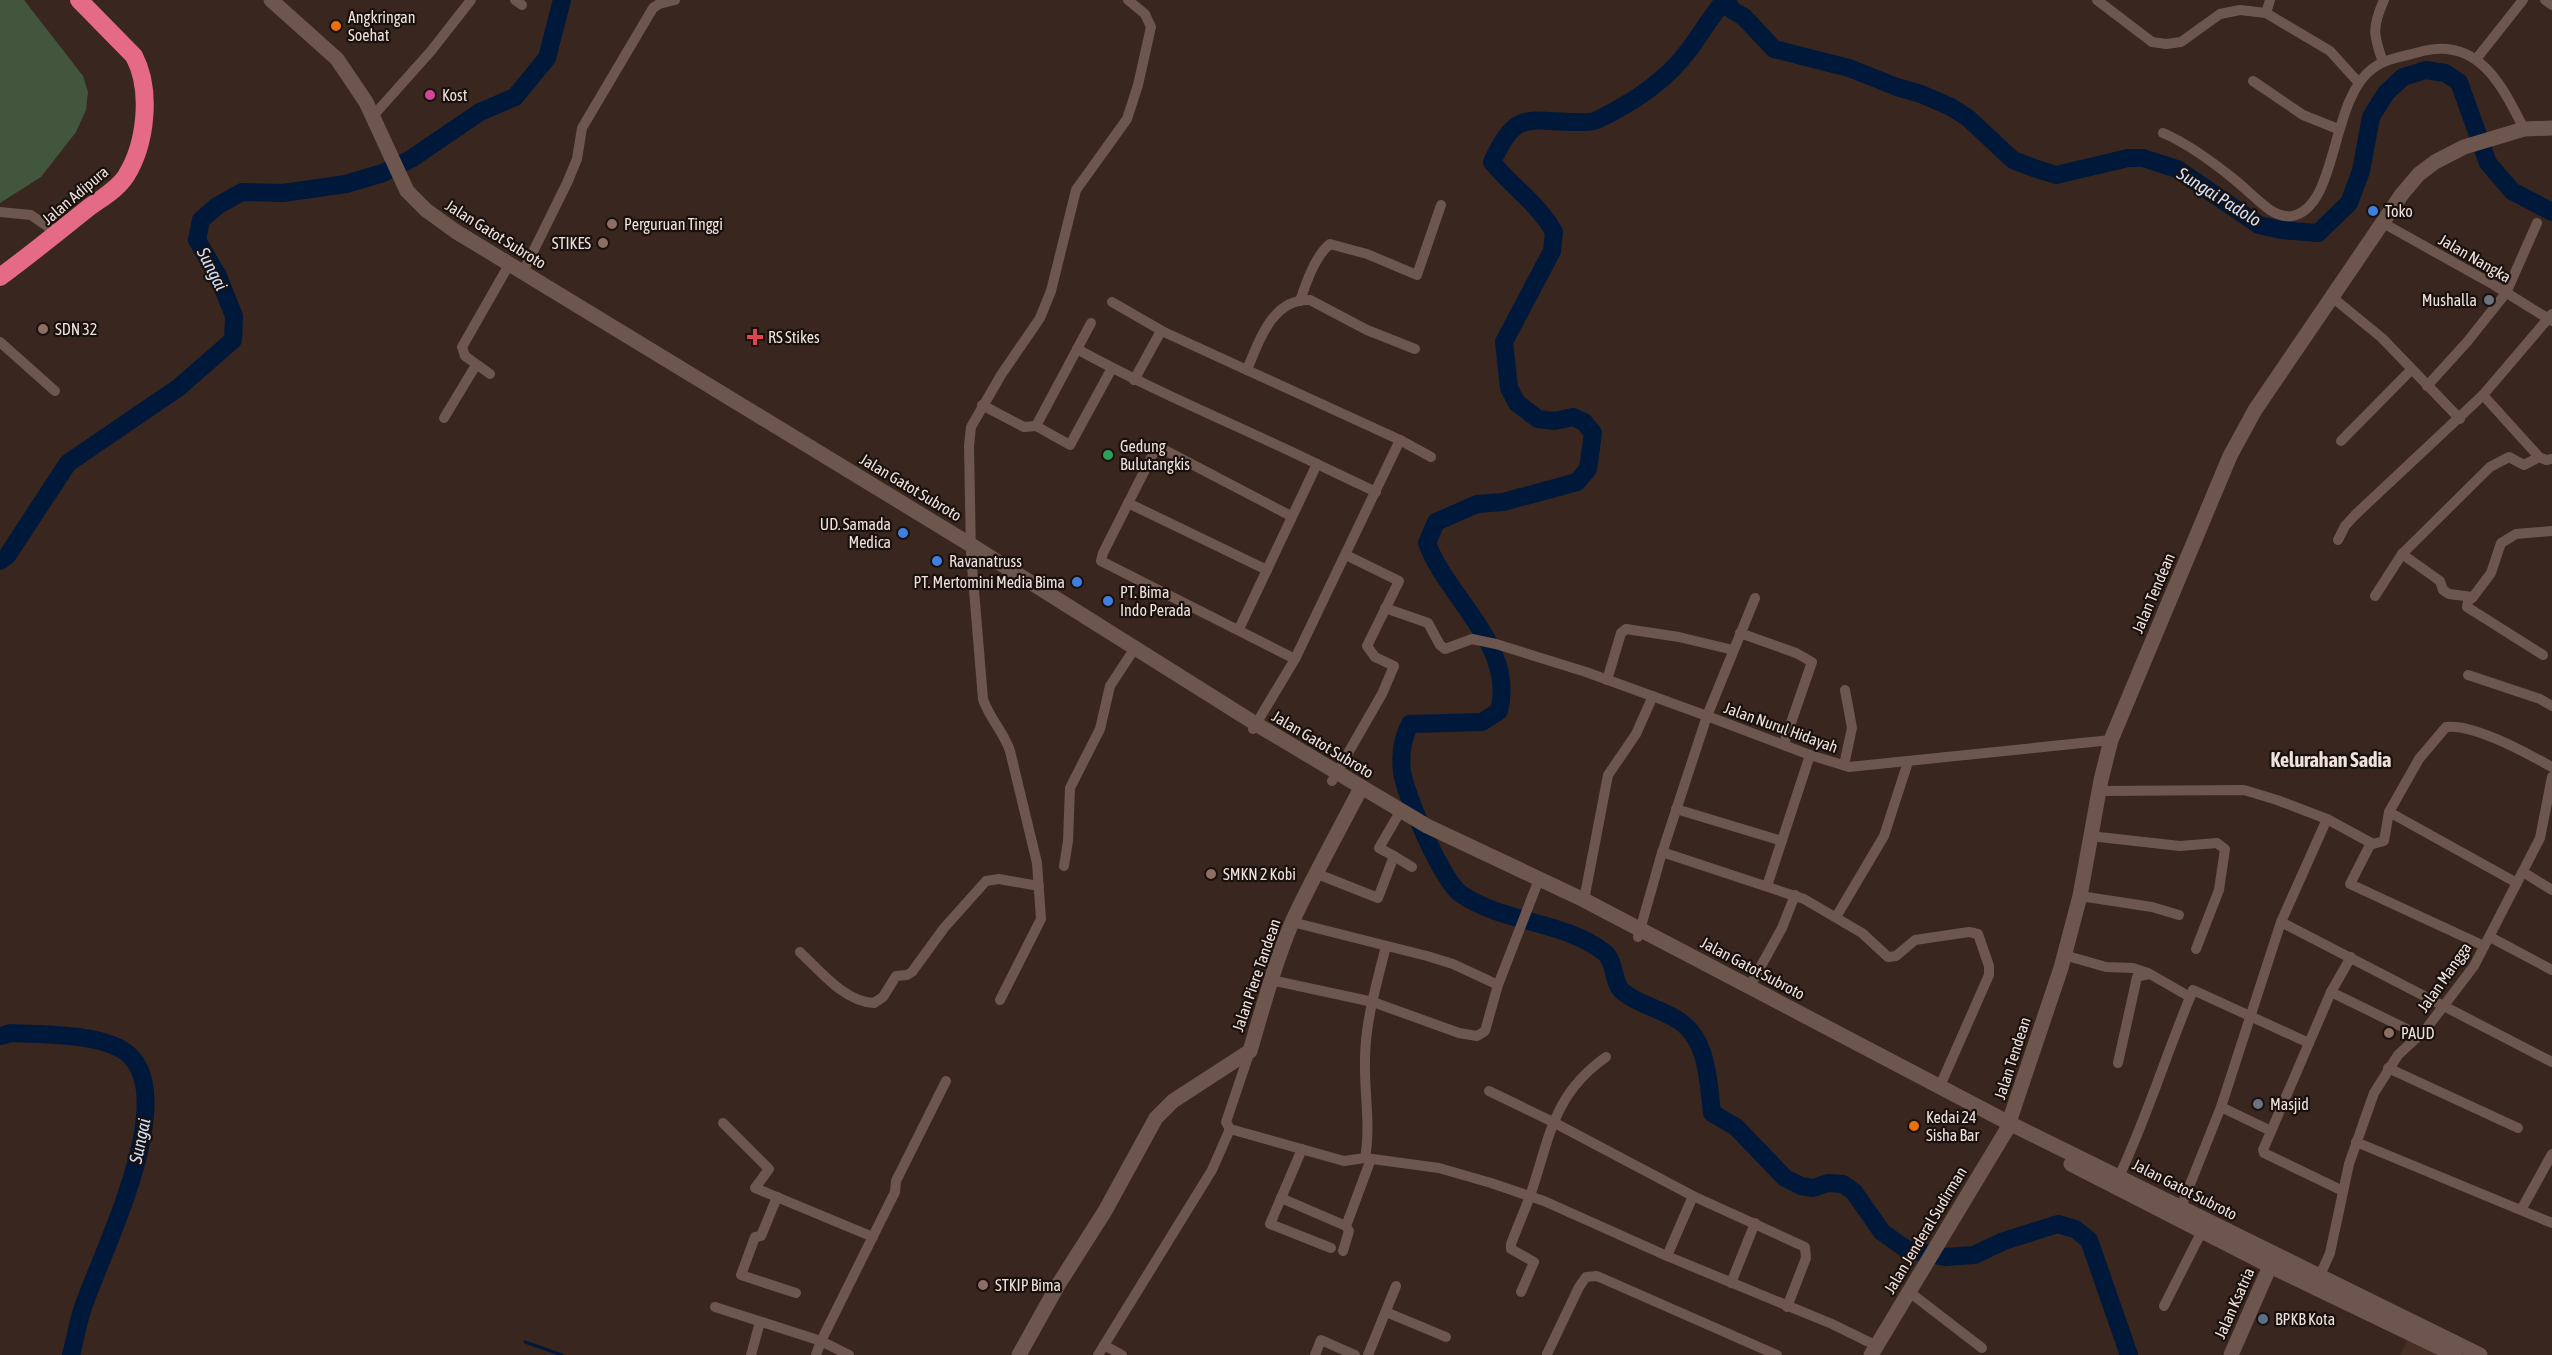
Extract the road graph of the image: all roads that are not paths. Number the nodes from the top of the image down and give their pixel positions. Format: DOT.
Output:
graph roads {
  1 [pos="79,0"];
  2 [pos="261,0"];
  3 [pos="271,0"];
  4 [pos="471,0"];
  5 [pos="675,0"];
  6 [pos="1128,0"];
  7 [pos="2097,0"];
  8 [pos="2270,0"];
  9 [pos="2384,0"];
  10 [pos="2523,0"];
  11 [pos="2545,0"];
  12 [pos="2552,4"];
  13 [pos="2266,13"];
  14 [pos="284,16"];
  15 [pos="2477,58"];
  16 [pos="2383,62"];
  17 [pos="2253,81"];
  18 [pos="2359,83"];
  19 [pos="373,116"];
  20 [pos="2552,128"];
  21 [pos="2338,129"];
  22 [pos="2517,131"];
  23 [pos="2163,133"];
  24 [pos="381,147"];
  25 [pos="399,186"];
  26 [pos="1440,205"];
  27 [pos="0,212"];
  28 [pos="2383,223"];
  29 [pos="2536,223"];
  30 [pos="58,234"];
  31 [pos="506,270"];
  32 [pos="523,272"];
  33 [pos="0,277"];
  34 [pos="2506,293"];
  35 [pos="2332,297"];
  36 [pos="1300,301"];
  37 [pos="1112,302"];
  38 [pos="2551,318"];
  39 [pos="1091,323"];
  40 [pos="1161,331"];
  41 [pos="0,342"];
  42 [pos="1415,349"];
  43 [pos="1077,350"];
  44 [pos="476,365"];
  45 [pos="1112,368"];
  46 [pos="1246,370"];
  47 [pos="2411,370"];
  48 [pos="490,374"];
  49 [pos="1134,380"];
  50 [pos="2427,386"];
  51 [pos="55,391"];
  52 [pos="2483,395"];
  53 [pos="982,405"];
  54 [pos="444,418"];
  55 [pos="2460,419"];
  56 [pos="1036,426"];
  57 [pos="1400,440"];
  58 [pos="2342,441"];
  59 [pos="2539,456"];
  60 [pos="1431,457"];
  61 [pos="2552,459"];
  62 [pos="1317,464"];
  63 [pos="1376,492"];
  64 [pos="1128,503"];
  65 [pos="1291,516"];
  66 [pos="2552,531"];
  67 [pos="2338,540"];
  68 [pos="971,549"];
  69 [pos="2402,554"];
  70 [pos="1346,555"];
  71 [pos="1267,570"];
  72 [pos="2375,596"];
  73 [pos="2474,597"];
  74 [pos="1755,598"];
  75 [pos="1385,608"];
  76 [pos="1239,629"];
  77 [pos="1740,633"];
  78 [pos="1733,650"];
  79 [pos="1131,654"];
  80 [pos="2543,655"];
  81 [pos="1295,659"];
  82 [pos="2468,675"];
  83 [pos="1607,680"];
  84 [pos="1845,690"];
  85 [pos="1653,696"];
  86 [pos="2552,706"];
  87 [pos="1707,716"];
  88 [pos="1255,727"];
  89 [pos="2111,740"];
  90 [pos="1784,743"];
  91 [pos="1810,755"];
  92 [pos="1908,762"];
  93 [pos="1844,765"];
  94 [pos="2552,767"];
  95 [pos="1334,777"];
  96 [pos="2552,777"];
  97 [pos="2099,791"];
  98 [pos="1359,793"];
  99 [pos="1676,809"];
  100 [pos="2389,812"];
  101 [pos="1401,816"];
  102 [pos="2548,818"];
  103 [pos="2327,819"];
  104 [pos="1426,829"];
  105 [pos="2090,836"];
  106 [pos="1782,841"];
  107 [pos="2371,843"];
  108 [pos="1662,852"];
  109 [pos="1394,856"];
  110 [pos="1064,866"];
  111 [pos="1412,867"];
  112 [pos="2523,872"];
  113 [pos="1316,873"];
  114 [pos="2517,883"];
  115 [pos="1039,886"];
  116 [pos="1767,886"];
  117 [pos="2552,890"];
  118 [pos="1534,892"];
  119 [pos="1795,895"];
  120 [pos="2080,896"];
  121 [pos="1584,900"];
  122 [pos="2179,915"];
  123 [pos="1836,917"];
  124 [pos="1292,922"];
  125 [pos="2281,922"];
  126 [pos="1639,933"];
  127 [pos="2487,941"];
  128 [pos="1386,946"];
  129 [pos="2196,949"];
  130 [pos="800,952"];
  131 [pos="2064,955"];
  132 [pos="2351,957"];
  133 [pos="2552,970"];
  134 [pos="2151,974"];
  135 [pos="1271,980"];
  136 [pos="1498,985"];
  137 [pos="1750,986"];
  138 [pos="2331,992"];
  139 [pos="2190,997"];
  140 [pos="1000,1000"];
  141 [pos="1373,1002"];
  142 [pos="2443,1005"];
  143 [pos="1797,1016"];
  144 [pos="2250,1017"];
  145 [pos="2420,1035"];
  146 [pos="2309,1043"];
  147 [pos="1250,1051"];
  148 [pos="1606,1057"];
  149 [pos="2552,1062"];
  150 [pos="2118,1063"];
  151 [pos="2388,1068"];
  152 [pos="946,1081"];
  153 [pos="1940,1086"];
  154 [pos="1489,1091"];
  155 [pos="2221,1107"];
  156 [pos="1553,1122"];
  157 [pos="723,1123"];
  158 [pos="2008,1127"];
  159 [pos="2518,1128"];
  160 [pos="1230,1129"];
  161 [pos="2271,1131"];
  162 [pos="2356,1142"];
  163 [pos="1302,1149"];
  164 [pos="2552,1154"];
  165 [pos="1368,1158"];
  166 [pos="2117,1181"];
  167 [pos="2343,1191"];
  168 [pos="1693,1196"];
  169 [pos="777,1197"];
  170 [pos="1530,1197"];
  171 [pos="1281,1198"];
  172 [pos="2522,1210"];
  173 [pos="2179,1213"];
  174 [pos="1755,1223"];
  175 [pos="2552,1223"];
  176 [pos="1346,1226"];
  177 [pos="2202,1231"];
  178 [pos="873,1237"];
  179 [pos="1331,1248"];
  180 [pos="1343,1251"];
  181 [pos="1667,1256"];
  182 [pos="2270,1266"];
  183 [pos="2317,1281"];
  184 [pos="1731,1283"];
  185 [pos="1396,1286"];
  186 [pos="1908,1291"];
  187 [pos="1521,1292"];
  188 [pos="796,1293"];
  189 [pos="2164,1306"];
  190 [pos="715,1307"];
  191 [pos="1787,1307"];
  192 [pos="1386,1312"];
  193 [pos="760,1322"];
  194 [pos="1446,1337"];
  195 [pos="820,1341"];
  196 [pos="1982,1348"];
  197 [pos="1101,1350"];
  198 [pos="1874,1350"];
  199 [pos="2453,1350"];
  200 [pos="1547,1354"];
  201 [pos="751,1355"];
  202 [pos="816,1355"];
  203 [pos="849,1355"];
  204 [pos="1019,1355"];
  205 [pos="1122,1355"];
  206 [pos="1316,1355"];
  207 [pos="1355,1355"];
  208 [pos="1368,1355"];
  209 [pos="1777,1355"];
  210 [pos="2231,1355"];
  211 [pos="2480,1355"];
  1 -- 30 [label="highway, Jalan Adipura"];
  2 -- 14 [label="street, Jalan Gatot Subroto"];
  3 -- 14 [label="street, Jalan Gatot Subroto"];
  4 -- 19 [label="street"];
  5 -- 32 [label="street"];
  6 -- 53 [label="street"];
  7 -- 13 [label="street"];
  8 -- 13 [label="street"];
  9 -- 16 [label="street"];
  10 -- 15 [label="street"];
  11 -- 12 [label="street"];
  13 -- 18 [label="street"];
  14 -- 19 [label="street, Jalan Gatot Subroto"];
  14 -- 24 [label="street, Jalan Gatot Subroto"];
  15 -- 16 [label="street"];
  15 -- 22 [label="street"];
  16 -- 18 [label="street"];
  17 -- 21 [label="street"];
  18 -- 21 [label="street"];
  19 -- 24 [label="street, Jalan Gatot Subroto"];
  20 -- 22 [label="street, Jalan Tendean"];
  21 -- 23 [label="street"];
  22 -- 28 [label="street, Jalan Tendean"];
  24 -- 25 [label="street, Jalan Gatot Subroto"];
  25 -- 31 [label="street, Jalan Gatot Subroto"];
  25 -- 32 [label="street, Jalan Gatot Subroto"];
  26 -- 36 [label="street"];
  27 -- 30 [label="street"];
  28 -- 34 [label="street, Jalan Nangka"];
  28 -- 35 [label="street, Jalan Tendean"];
  29 -- 34 [label="street"];
  30 -- 33 [label="highway, Jalan Adipura"];
  31 -- 44 [label="street"];
  31 -- 68 [label="street, Jalan Gatot Subroto"];
  32 -- 68 [label="street, Jalan Gatot Subroto"];
  34 -- 38 [label="street, Jalan Nangka"];
  34 -- 50 [label="street"];
  35 -- 47 [label="street"];
  35 -- 89 [label="street, Jalan Tendean"];
  36 -- 42 [label="street"];
  36 -- 46 [label="street"];
  37 -- 40 [label="street"];
  38 -- 52 [label="street"];
  39 -- 43 [label="street"];
  40 -- 46 [label="street"];
  40 -- 49 [label="street"];
  41 -- 51 [label="street"];
  43 -- 45 [label="street"];
  43 -- 56 [label="street"];
  44 -- 48 [label="street"];
  44 -- 54 [label="street"];
  45 -- 49 [label="street"];
  45 -- 56 [label="street"];
  46 -- 57 [label="street"];
  47 -- 50 [label="street"];
  47 -- 58 [label="street"];
  49 -- 62 [label="street"];
  50 -- 55 [label="street"];
  52 -- 55 [label="street"];
  52 -- 59 [label="street"];
  53 -- 56 [label="street"];
  53 -- 68 [label="street"];
  55 -- 67 [label="street"];
  57 -- 60 [label="street"];
  57 -- 63 [label="street"];
  59 -- 61 [label="street"];
  59 -- 69 [label="street"];
  62 -- 63 [label="street"];
  62 -- 65 [label="street"];
  63 -- 70 [label="street"];
  64 -- 65 [label="street"];
  64 -- 71 [label="street"];
  64 -- 76 [label="street"];
  65 -- 71 [label="street"];
  66 -- 73 [label="street"];
  68 -- 79 [label="street, Jalan Gatot Subroto"];
  68 -- 88 [label="street, Jalan Gatot Subroto"];
  68 -- 115 [label="street"];
  69 -- 72 [label="street"];
  69 -- 73 [label="street"];
  70 -- 75 [label="street"];
  70 -- 81 [label="street"];
  71 -- 76 [label="street"];
  73 -- 80 [label="street"];
  74 -- 77 [label="street"];
  75 -- 83 [label="street"];
  75 -- 95 [label="street"];
  76 -- 81 [label="street"];
  77 -- 78 [label="street"];
  77 -- 90 [label="street"];
  78 -- 83 [label="street"];
  78 -- 87 [label="street"];
  79 -- 88 [label="street, Jalan Gatot Subroto"];
  79 -- 110 [label="street"];
  81 -- 88 [label="street"];
  82 -- 86 [label="street"];
  83 -- 85 [label="street"];
  84 -- 93 [label="street"];
  85 -- 87 [label="street"];
  85 -- 121 [label="street"];
  87 -- 90 [label="street, Jalan Nurul Hidayah"];
  87 -- 99 [label="street, Jalan Nurul Hidayah"];
  88 -- 95 [label="street, Jalan Gatot Subroto"];
  89 -- 92 [label="street, Jalan Nurul Hidayah"];
  89 -- 97 [label="street, Jalan Tendean"];
  90 -- 91 [label="street, Jalan Nurul Hidayah"];
  91 -- 93 [label="street, Jalan Nurul Hidayah"];
  91 -- 106 [label="street"];
  92 -- 93 [label="street, Jalan Nurul Hidayah"];
  92 -- 123 [label="street"];
  94 -- 100 [label="street"];
  95 -- 98 [label="street, Jalan Gatot Subroto"];
  96 -- 102 [label="street, Jalan Mangga"];
  97 -- 103 [label="street"];
  97 -- 105 [label="street, Jalan Tendean"];
  98 -- 101 [label="street, Jalan Gatot Subroto"];
  98 -- 113 [label="street, Jalan Piere Tandean"];
  99 -- 106 [label="street"];
  99 -- 108 [label="street, Jalan Nurul Hidayah"];
  100 -- 107 [label="street"];
  100 -- 114 [label="street"];
  101 -- 104 [label="street, Jalan Gatot Subroto"];
  101 -- 109 [label="street"];
  102 -- 112 [label="street, Jalan Mangga"];
  103 -- 107 [label="street"];
  103 -- 125 [label="street"];
  104 -- 118 [label="street, Jalan Gatot Subroto"];
  104 -- 121 [label="street, Jalan Gatot Subroto"];
  105 -- 120 [label="street, Jalan Tendean"];
  105 -- 129 [label="street"];
  106 -- 116 [label="street"];
  107 -- 127 [label="street"];
  108 -- 116 [label="street"];
  108 -- 126 [label="street, Jalan Nurul Hidayah"];
  109 -- 111 [label="street"];
  109 -- 113 [label="street"];
  112 -- 114 [label="street, Jalan Mangga"];
  112 -- 117 [label="street"];
  113 -- 124 [label="street, Jalan Piere Tandean"];
  114 -- 127 [label="street, Jalan Mangga"];
  115 -- 130 [label="street"];
  115 -- 140 [label="street"];
  116 -- 119 [label="street"];
  118 -- 126 [label="street, Jalan Gatot Subroto"];
  118 -- 136 [label="street"];
  119 -- 123 [label="street"];
  119 -- 137 [label="street"];
  120 -- 122 [label="street"];
  120 -- 131 [label="street, Jalan Tendean"];
  121 -- 126 [label="street, Jalan Gatot Subroto"];
  123 -- 153 [label="street"];
  124 -- 128 [label="street"];
  124 -- 135 [label="street, Jalan Piere Tandean"];
  125 -- 132 [label="street"];
  125 -- 144 [label="street"];
  126 -- 137 [label="street, Jalan Gatot Subroto"];
  126 -- 143 [label="street, Jalan Gatot Subroto"];
  127 -- 133 [label="street"];
  127 -- 142 [label="street, Jalan Mangga"];
  128 -- 136 [label="street"];
  128 -- 141 [label="street"];
  131 -- 134 [label="street"];
  131 -- 158 [label="street, Jalan Tendean"];
  132 -- 138 [label="street"];
  132 -- 142 [label="street"];
  134 -- 139 [label="street"];
  134 -- 150 [label="street"];
  135 -- 141 [label="street"];
  135 -- 147 [label="street, Jalan Piere Tandean"];
  136 -- 141 [label="street"];
  137 -- 143 [label="street, Jalan Gatot Subroto"];
  138 -- 145 [label="street"];
  138 -- 146 [label="street"];
  139 -- 144 [label="street"];
  139 -- 166 [label="street"];
  141 -- 165 [label="street"];
  142 -- 145 [label="street, Jalan Mangga"];
  142 -- 149 [label="street"];
  143 -- 153 [label="street, Jalan Gatot Subroto"];
  143 -- 158 [label="street, Jalan Gatot Subroto"];
  144 -- 146 [label="street"];
  144 -- 155 [label="street"];
  145 -- 151 [label="street, Jalan Mangga"];
  146 -- 161 [label="street"];
  147 -- 160 [label="street"];
  147 -- 204 [label="street, Jalan Piere Tandean"];
  148 -- 156 [label="street"];
  151 -- 159 [label="street"];
  151 -- 162 [label="street, Jalan Mangga"];
  152 -- 178 [label="street"];
  153 -- 158 [label="street, Jalan Gatot Subroto"];
  154 -- 156 [label="street"];
  155 -- 161 [label="street"];
  155 -- 173 [label="street"];
  156 -- 168 [label="street"];
  156 -- 170 [label="street"];
  157 -- 169 [label="street"];
  158 -- 166 [label="street, Jalan Gatot Subroto"];
  158 -- 186 [label="street, Jalan Jenderal Sudirman"];
  160 -- 163 [label="street"];
  160 -- 197 [label="street"];
  161 -- 167 [label="street"];
  162 -- 167 [label="street, Jalan Mangga"];
  162 -- 172 [label="street"];
  163 -- 165 [label="street"];
  163 -- 171 [label="street"];
  164 -- 172 [label="street"];
  165 -- 170 [label="street"];
  165 -- 176 [label="street"];
  166 -- 173 [label="street, Jalan Gatot Subroto"];
  167 -- 183 [label="street, Jalan Mangga"];
  168 -- 174 [label="street"];
  168 -- 181 [label="street"];
  169 -- 178 [label="street"];
  169 -- 188 [label="street"];
  170 -- 181 [label="street"];
  170 -- 187 [label="street"];
  171 -- 176 [label="street"];
  171 -- 179 [label="street"];
  172 -- 175 [label="street"];
  173 -- 177 [label="street, Jalan Gatot Subroto"];
  173 -- 183 [label="street, Jalan Gatot Subroto"];
  174 -- 184 [label="street"];
  174 -- 191 [label="street"];
  176 -- 180 [label="street"];
  177 -- 182 [label="street, Jalan Gatot Subroto"];
  177 -- 189 [label="street"];
  178 -- 195 [label="street"];
  181 -- 184 [label="street"];
  182 -- 183 [label="street, Jalan Gatot Subroto"];
  182 -- 210 [label="street, Jalan Ksatria"];
  183 -- 199 [label="street, Jalan Gatot Subroto"];
  184 -- 191 [label="street"];
  185 -- 192 [label="street"];
  186 -- 196 [label="street"];
  186 -- 198 [label="street, Jalan Jenderal Sudirman"];
  190 -- 193 [label="street"];
  191 -- 198 [label="street"];
  192 -- 194 [label="street"];
  192 -- 208 [label="street"];
  193 -- 195 [label="street"];
  193 -- 201 [label="street"];
  195 -- 202 [label="street"];
  195 -- 203 [label="street"];
  197 -- 205 [label="street"];
  199 -- 211 [label="street, Jalan Gatot Subroto"];
  200 -- 209 [label="street"];
  206 -- 207 [label="street"];
}
